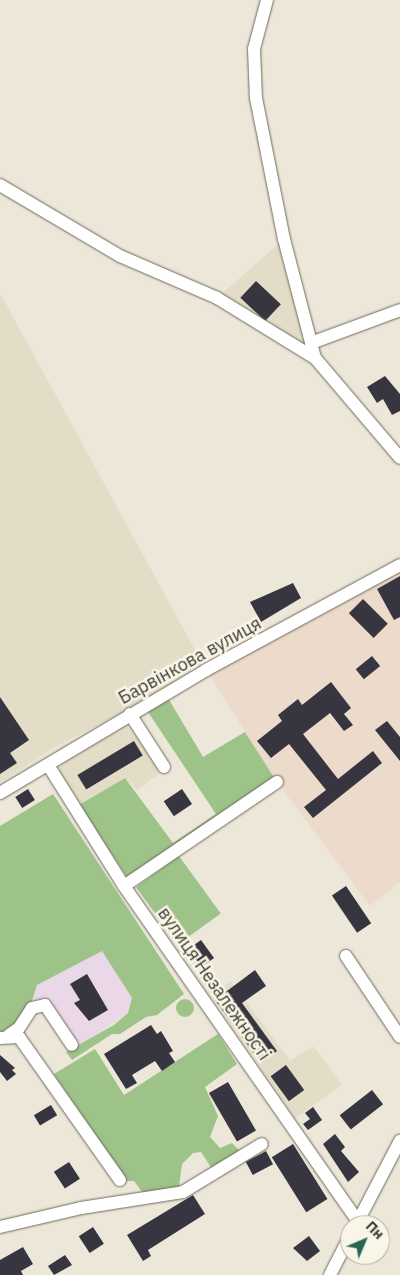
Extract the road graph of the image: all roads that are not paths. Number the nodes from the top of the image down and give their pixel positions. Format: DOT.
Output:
graph roads {
  1 [pos="267,0"];
  2 [pos="0,185"];
  3 [pos="400,310"];
  4 [pos="311,343"];
  5 [pos="315,358"];
  6 [pos="400,458"];
  7 [pos="400,564"];
  8 [pos="130,714"];
  9 [pos="48,764"];
  10 [pos="164,767"];
  11 [pos="278,782"];
  12 [pos="0,793"];
  13 [pos="124,886"];
  14 [pos="346,956"];
  15 [pos="4,1036"];
  16 [pos="400,1037"];
  17 [pos="72,1045"];
  18 [pos="400,1140"];
  19 [pos="262,1144"];
  20 [pos="120,1180"];
  21 [pos="351,1215"];
  22 [pos="361,1215"];
  23 [pos="0,1228"];
  24 [pos="340,1256"];
  25 [pos="330,1275"];
  1 -- 4 [label="street"];
  2 -- 5 [label="street"];
  3 -- 4 [label="street"];
  4 -- 5 [label="street"];
  5 -- 6 [label="street"];
  7 -- 8 [label="street, Барвінкова вулиця"];
  8 -- 9 [label="street, Барвінкова вулиця"];
  8 -- 10 [label="street"];
  9 -- 12 [label="street, Барвінкова вулиця"];
  9 -- 13 [label="street, вулиця Незалежності"];
  11 -- 13 [label="street"];
  13 -- 21 [label="street, вулиця Незалежності"];
  14 -- 16 [label="street"];
  15 -- 17 [label="street"];
  15 -- 20 [label="street"];
  18 -- 22 [label="street"];
  19 -- 23 [label="street"];
  24 -- 25 [label="street"];
}
